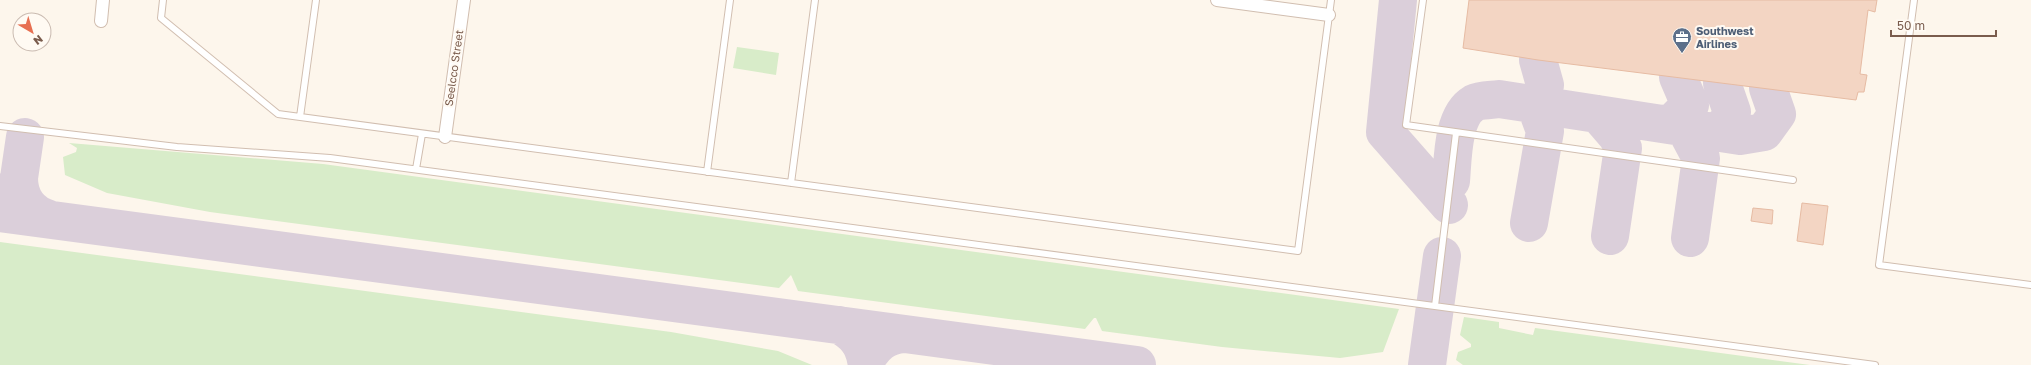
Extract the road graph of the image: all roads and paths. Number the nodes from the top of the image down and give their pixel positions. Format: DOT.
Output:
graph roads {
  1 [pos="103,0"];
  2 [pos="163,0"];
  3 [pos="316,0"];
  4 [pos="464,0"];
  5 [pos="730,0"];
  6 [pos="815,0"];
  7 [pos="1217,0"];
  8 [pos="1331,0"];
  9 [pos="1423,0"];
  10 [pos="1914,0"];
  11 [pos="1238,1"];
  12 [pos="1329,15"];
  13 [pos="101,20"];
  14 [pos="300,117"];
  15 [pos="0,126"];
  16 [pos="1456,132"];
  17 [pos="422,134"];
  18 [pos="445,137"];
  19 [pos="416,169"];
  20 [pos="707,172"];
  21 [pos="1793,180"];
  22 [pos="791,183"];
  23 [pos="2031,285"];
  24 [pos="1435,306"];
  25 [pos="1875,365"];
  1 -- 13 [label="street"];
  2 -- 14 [label="lane"];
  3 -- 14 [label="lane"];
  4 -- 18 [label="street, Seelcco Street"];
  5 -- 20 [label="lane"];
  6 -- 22 [label="lane"];
  7 -- 11 [label="street"];
  8 -- 12 [label="lane"];
  9 -- 16 [label="lane"];
  10 -- 23 [label="lane"];
  11 -- 12 [label="street"];
  12 -- 22 [label="lane"];
  14 -- 17 [label="lane"];
  15 -- 19 [label="lane"];
  16 -- 21 [label="lane"];
  16 -- 24 [label="lane"];
  17 -- 18 [label="lane"];
  17 -- 19 [label="lane"];
  18 -- 20 [label="lane"];
  19 -- 24 [label="lane"];
  20 -- 22 [label="lane"];
  24 -- 25 [label="lane"];
}
